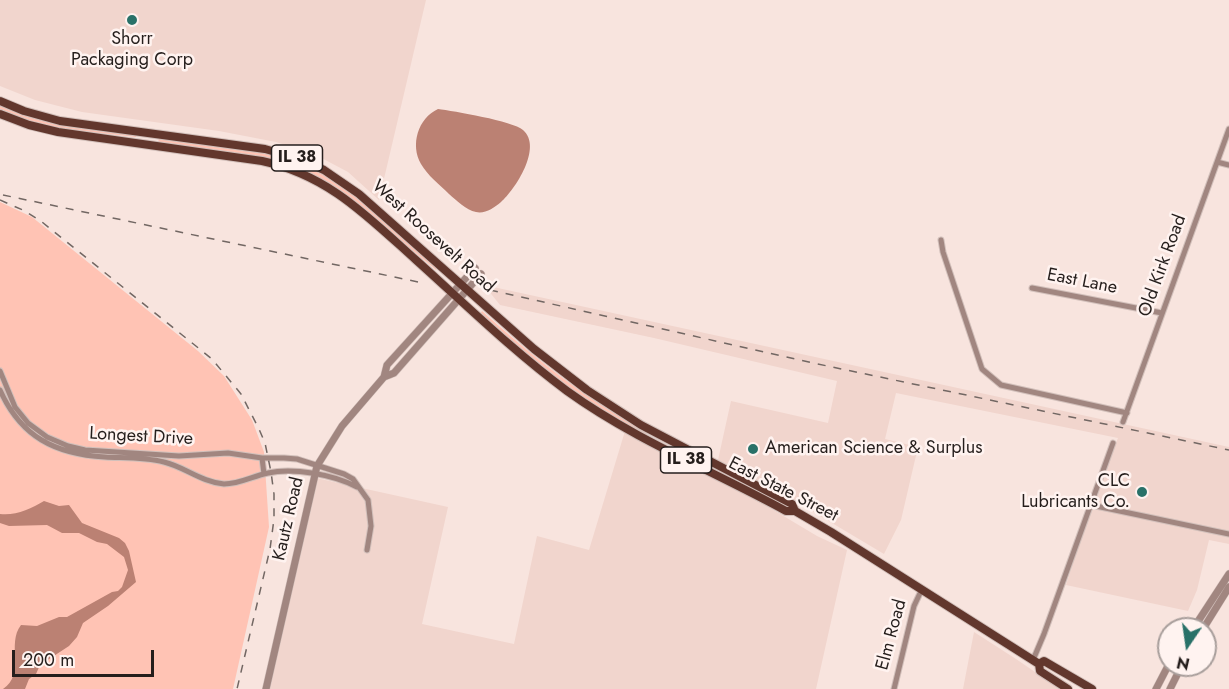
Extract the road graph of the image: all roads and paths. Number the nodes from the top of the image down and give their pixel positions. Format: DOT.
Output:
graph roads {
  1 [pos="0,101"];
  2 [pos="0,114"];
  3 [pos="1229,129"];
  4 [pos="1217,162"];
  5 [pos="1229,165"];
  6 [pos="942,240"];
  7 [pos="475,268"];
  8 [pos="482,274"];
  9 [pos="464,287"];
  10 [pos="1032,288"];
  11 [pos="456,296"];
  12 [pos="1162,313"];
  13 [pos="0,371"];
  14 [pos="0,390"];
  15 [pos="1126,413"];
  16 [pos="1124,422"];
  17 [pos="1113,443"];
  18 [pos="262,458"];
  19 [pos="317,466"];
  20 [pos="264,474"];
  21 [pos="315,474"];
  22 [pos="361,489"];
  23 [pos="1091,505"];
  24 [pos="795,511"];
  25 [pos="1229,534"];
  26 [pos="367,550"];
  27 [pos="1229,574"];
  28 [pos="1229,587"];
  29 [pos="922,589"];
  30 [pos="1215,603"];
  31 [pos="1203,617"];
  32 [pos="1209,617"];
  33 [pos="1036,662"];
  34 [pos="266,689"];
  35 [pos="894,689"];
  36 [pos="1068,689"];
  37 [pos="1092,689"];
  1 -- 9 [label="main road, West Roosevelt Road / IL 38"];
  2 -- 11 [label="main road, West Roosevelt Road / IL 38"];
  3 -- 4 [label="street, Old Kirk Road"];
  4 -- 5 [label="street"];
  4 -- 12 [label="street, Old Kirk Road"];
  6 -- 15 [label="street"];
  7 -- 9 [label="street, Kautz Road"];
  8 -- 9 [label="street, Kautz Road"];
  9 -- 11 [label="street, Kautz Road"];
  9 -- 24 [label="main road, West Roosevelt Road / IL 38"];
  10 -- 12 [label="street, East Lane"];
  11 -- 19 [label="street, Kautz Road"];
  11 -- 24 [label="main road, East State Street / IL 38"];
  12 -- 15 [label="street, Old Kirk Road"];
  13 -- 18 [label="street, Longest Drive"];
  14 -- 20 [label="street, Longest Drive"];
  15 -- 16 [label="street, Old Kirk Road"];
  17 -- 23 [label="street"];
  18 -- 19 [label="street, Longest Drive"];
  18 -- 20 [label="street"];
  19 -- 21 [label="street, Kautz Road"];
  19 -- 22 [label="street, Longest Drive"];
  20 -- 21 [label="street, Longest Drive"];
  21 -- 22 [label="street, Longest Drive"];
  21 -- 34 [label="street, Kautz Road"];
  22 -- 26 [label="street"];
  23 -- 25 [label="street"];
  23 -- 33 [label="street"];
  24 -- 29 [label="main road, East State Street / IL 38"];
  27 -- 30 [label="street"];
  28 -- 30 [label="street"];
  29 -- 33 [label="main road, East State Street / IL 38"];
  29 -- 35 [label="street, Elm Road"];
  30 -- 31 [label="street"];
  30 -- 32 [label="street"];
  33 -- 36 [label="main road, East State Street / IL 38"];
  33 -- 37 [label="main road, East State Street / IL 38"];
}
